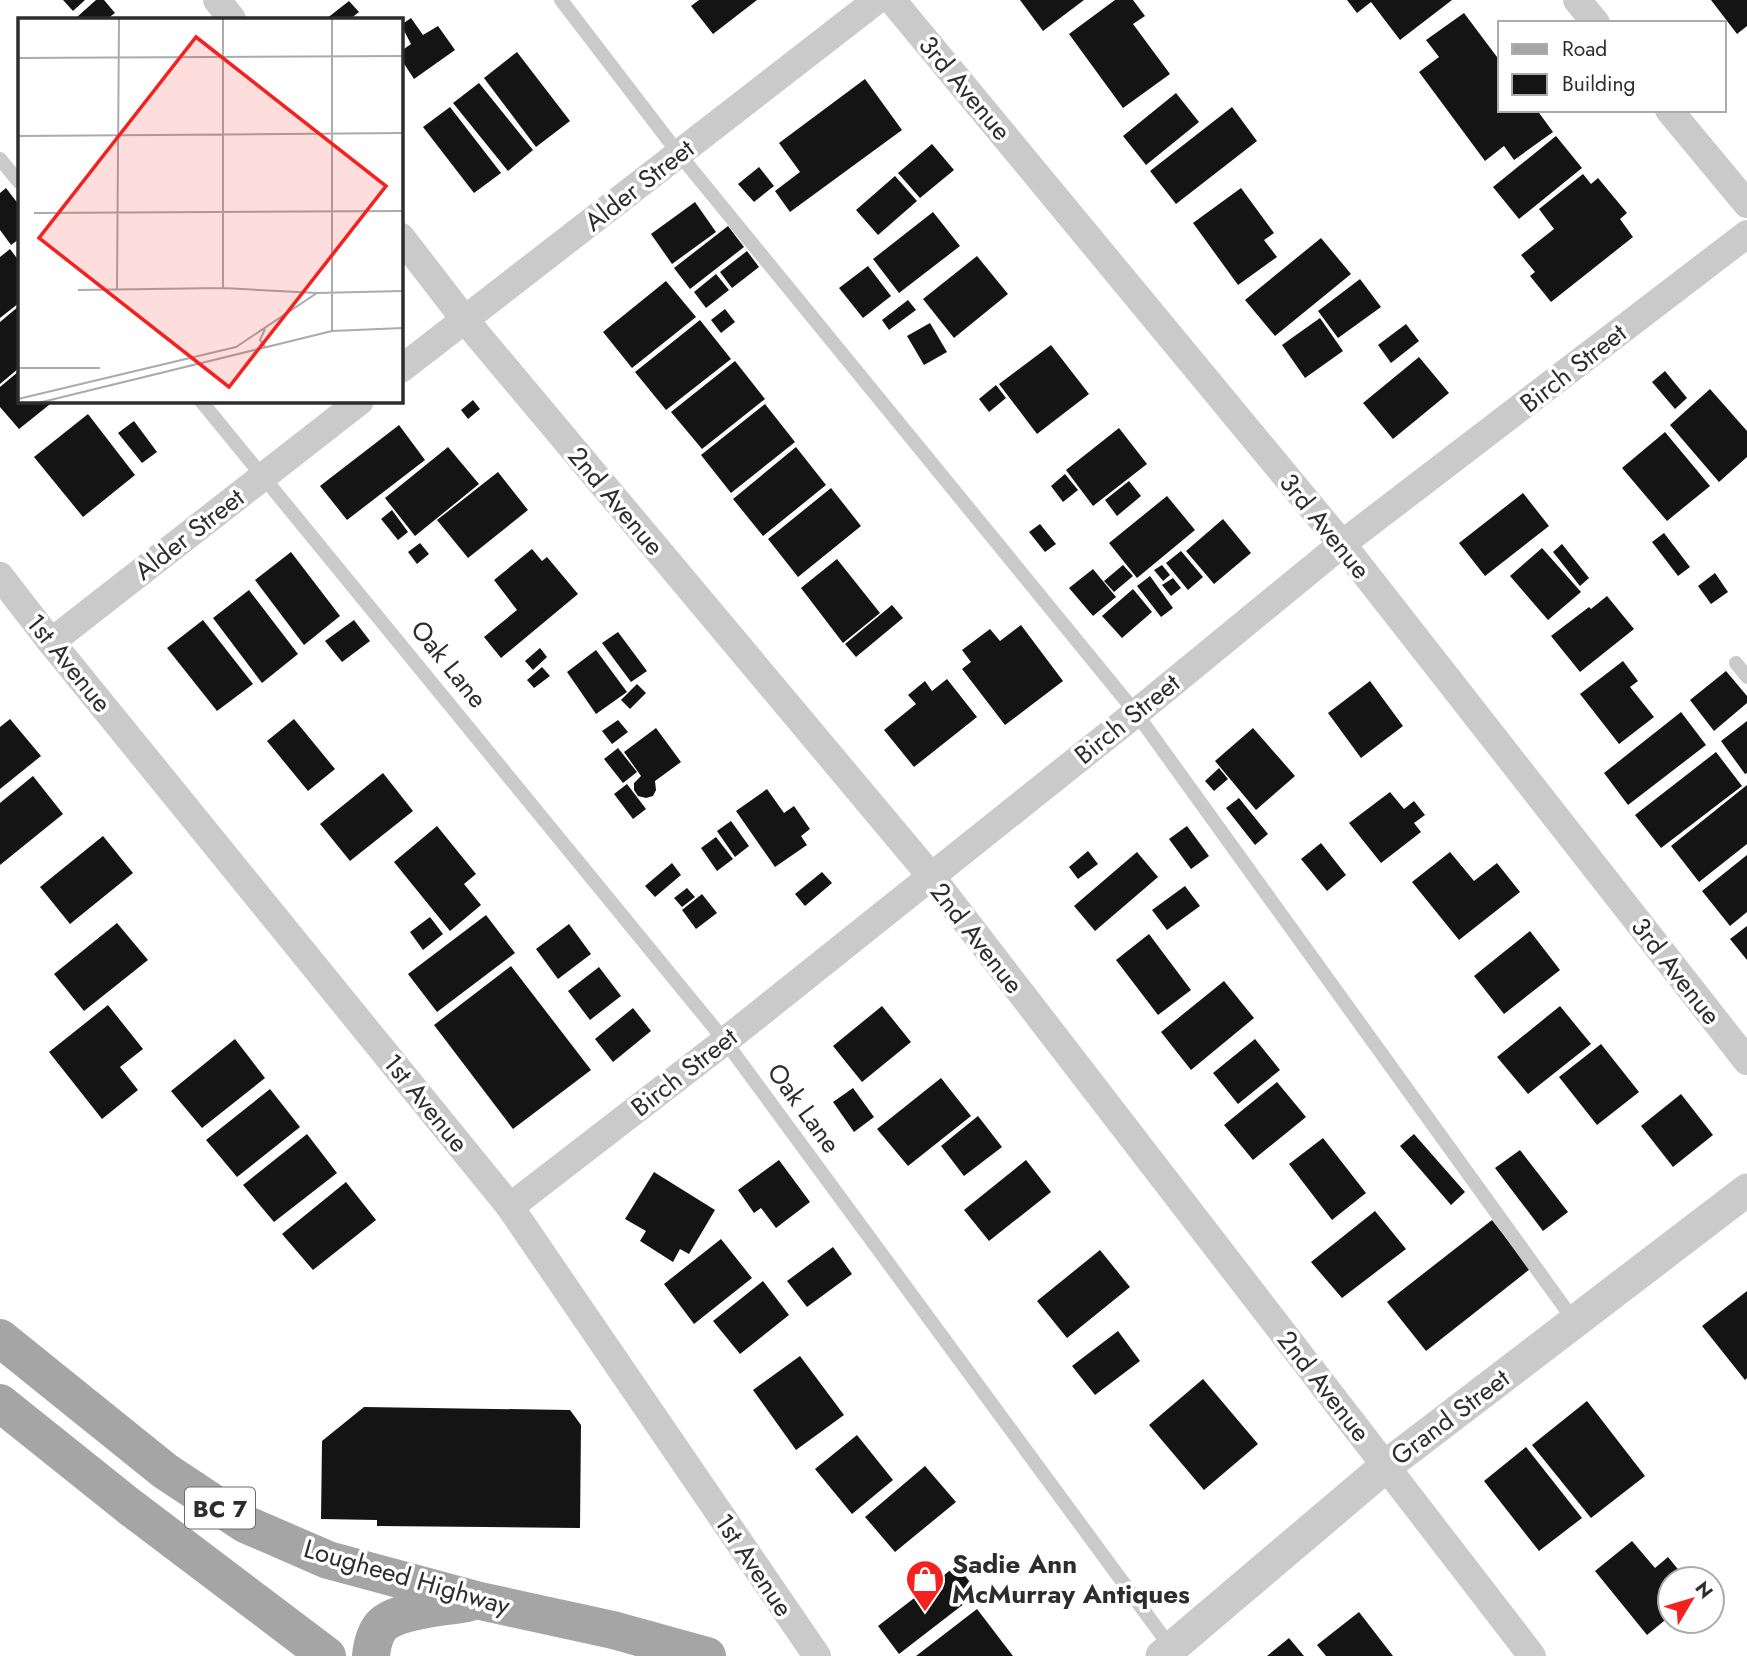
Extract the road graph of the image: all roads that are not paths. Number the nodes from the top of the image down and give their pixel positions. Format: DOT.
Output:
graph roads {
  1 [pos="217,0"];
  2 [pos="561,0"];
  3 [pos="877,0"];
  4 [pos="891,0"];
  5 [pos="1577,0"];
  6 [pos="231,18"];
  7 [pos="1594,21"];
  8 [pos="1671,112"];
  9 [pos="679,153"];
  10 [pos="0,159"];
  11 [pos="18,181"];
  12 [pos="1747,204"];
  13 [pos="1747,234"];
  14 [pos="402,238"];
  15 [pos="465,320"];
  16 [pos="402,368"];
  17 [pos="202,402"];
  18 [pos="359,402"];
  19 [pos="263,476"];
  20 [pos="1342,544"];
  21 [pos="0,576"];
  22 [pos="51,642"];
  23 [pos="1736,663"];
  24 [pos="1747,677"];
  25 [pos="1136,713"];
  26 [pos="930,875"];
  27 [pos="725,1041"];
  28 [pos="1747,1061"];
  29 [pos="1747,1190"];
  30 [pos="510,1207"];
  31 [pos="1575,1322"];
  32 [pos="0,1338"];
  33 [pos="0,1403"];
  34 [pos="1385,1466"];
  35 [pos="480,1601"];
  36 [pos="1170,1654"];
  37 [pos="327,1656"];
  38 [pos="371,1656"];
  39 [pos="707,1656"];
  40 [pos="817,1656"];
  41 [pos="1532,1656"];
  1 -- 6 [label="street"];
  2 -- 9 [label="lane"];
  3 -- 9 [label="street, Alder Street"];
  4 -- 20 [label="street, 3rd Avenue"];
  5 -- 7 [label="street"];
  8 -- 12 [label="street"];
  9 -- 15 [label="street, Alder Street"];
  9 -- 25 [label="lane"];
  10 -- 11 [label="lane"];
  13 -- 20 [label="street, Birch Street"];
  14 -- 15 [label="street, 2nd Avenue"];
  15 -- 16 [label="street, Alder Street"];
  15 -- 26 [label="street, 2nd Avenue"];
  17 -- 19 [label="lane, Oak Lane"];
  18 -- 19 [label="street, Alder Street"];
  19 -- 22 [label="street, Alder Street"];
  19 -- 27 [label="lane, Oak Lane"];
  20 -- 25 [label="street, Birch Street"];
  20 -- 28 [label="street, 3rd Avenue"];
  21 -- 22 [label="street, 1st Avenue"];
  22 -- 30 [label="street, 1st Avenue"];
  23 -- 24 [label="lane"];
  25 -- 26 [label="street, Birch Street"];
  25 -- 31 [label="lane"];
  26 -- 27 [label="street, Birch Street"];
  26 -- 34 [label="street, 2nd Avenue"];
  27 -- 30 [label="street, Birch Street"];
  27 -- 36 [label="lane, Oak Lane"];
  29 -- 31 [label="street, Grand Street"];
  30 -- 40 [label="street, 1st Avenue"];
  31 -- 34 [label="street, Grand Street"];
  32 -- 35 [label="main road, Lougheed Highway / BC 7"];
  33 -- 37 [label="main road, BC 7"];
  34 -- 36 [label="street, Grand Street"];
  34 -- 41 [label="street, 2nd Avenue"];
  35 -- 38 [label="main road"];
  35 -- 39 [label="main road, Lougheed Highway / BC 7"];
}
